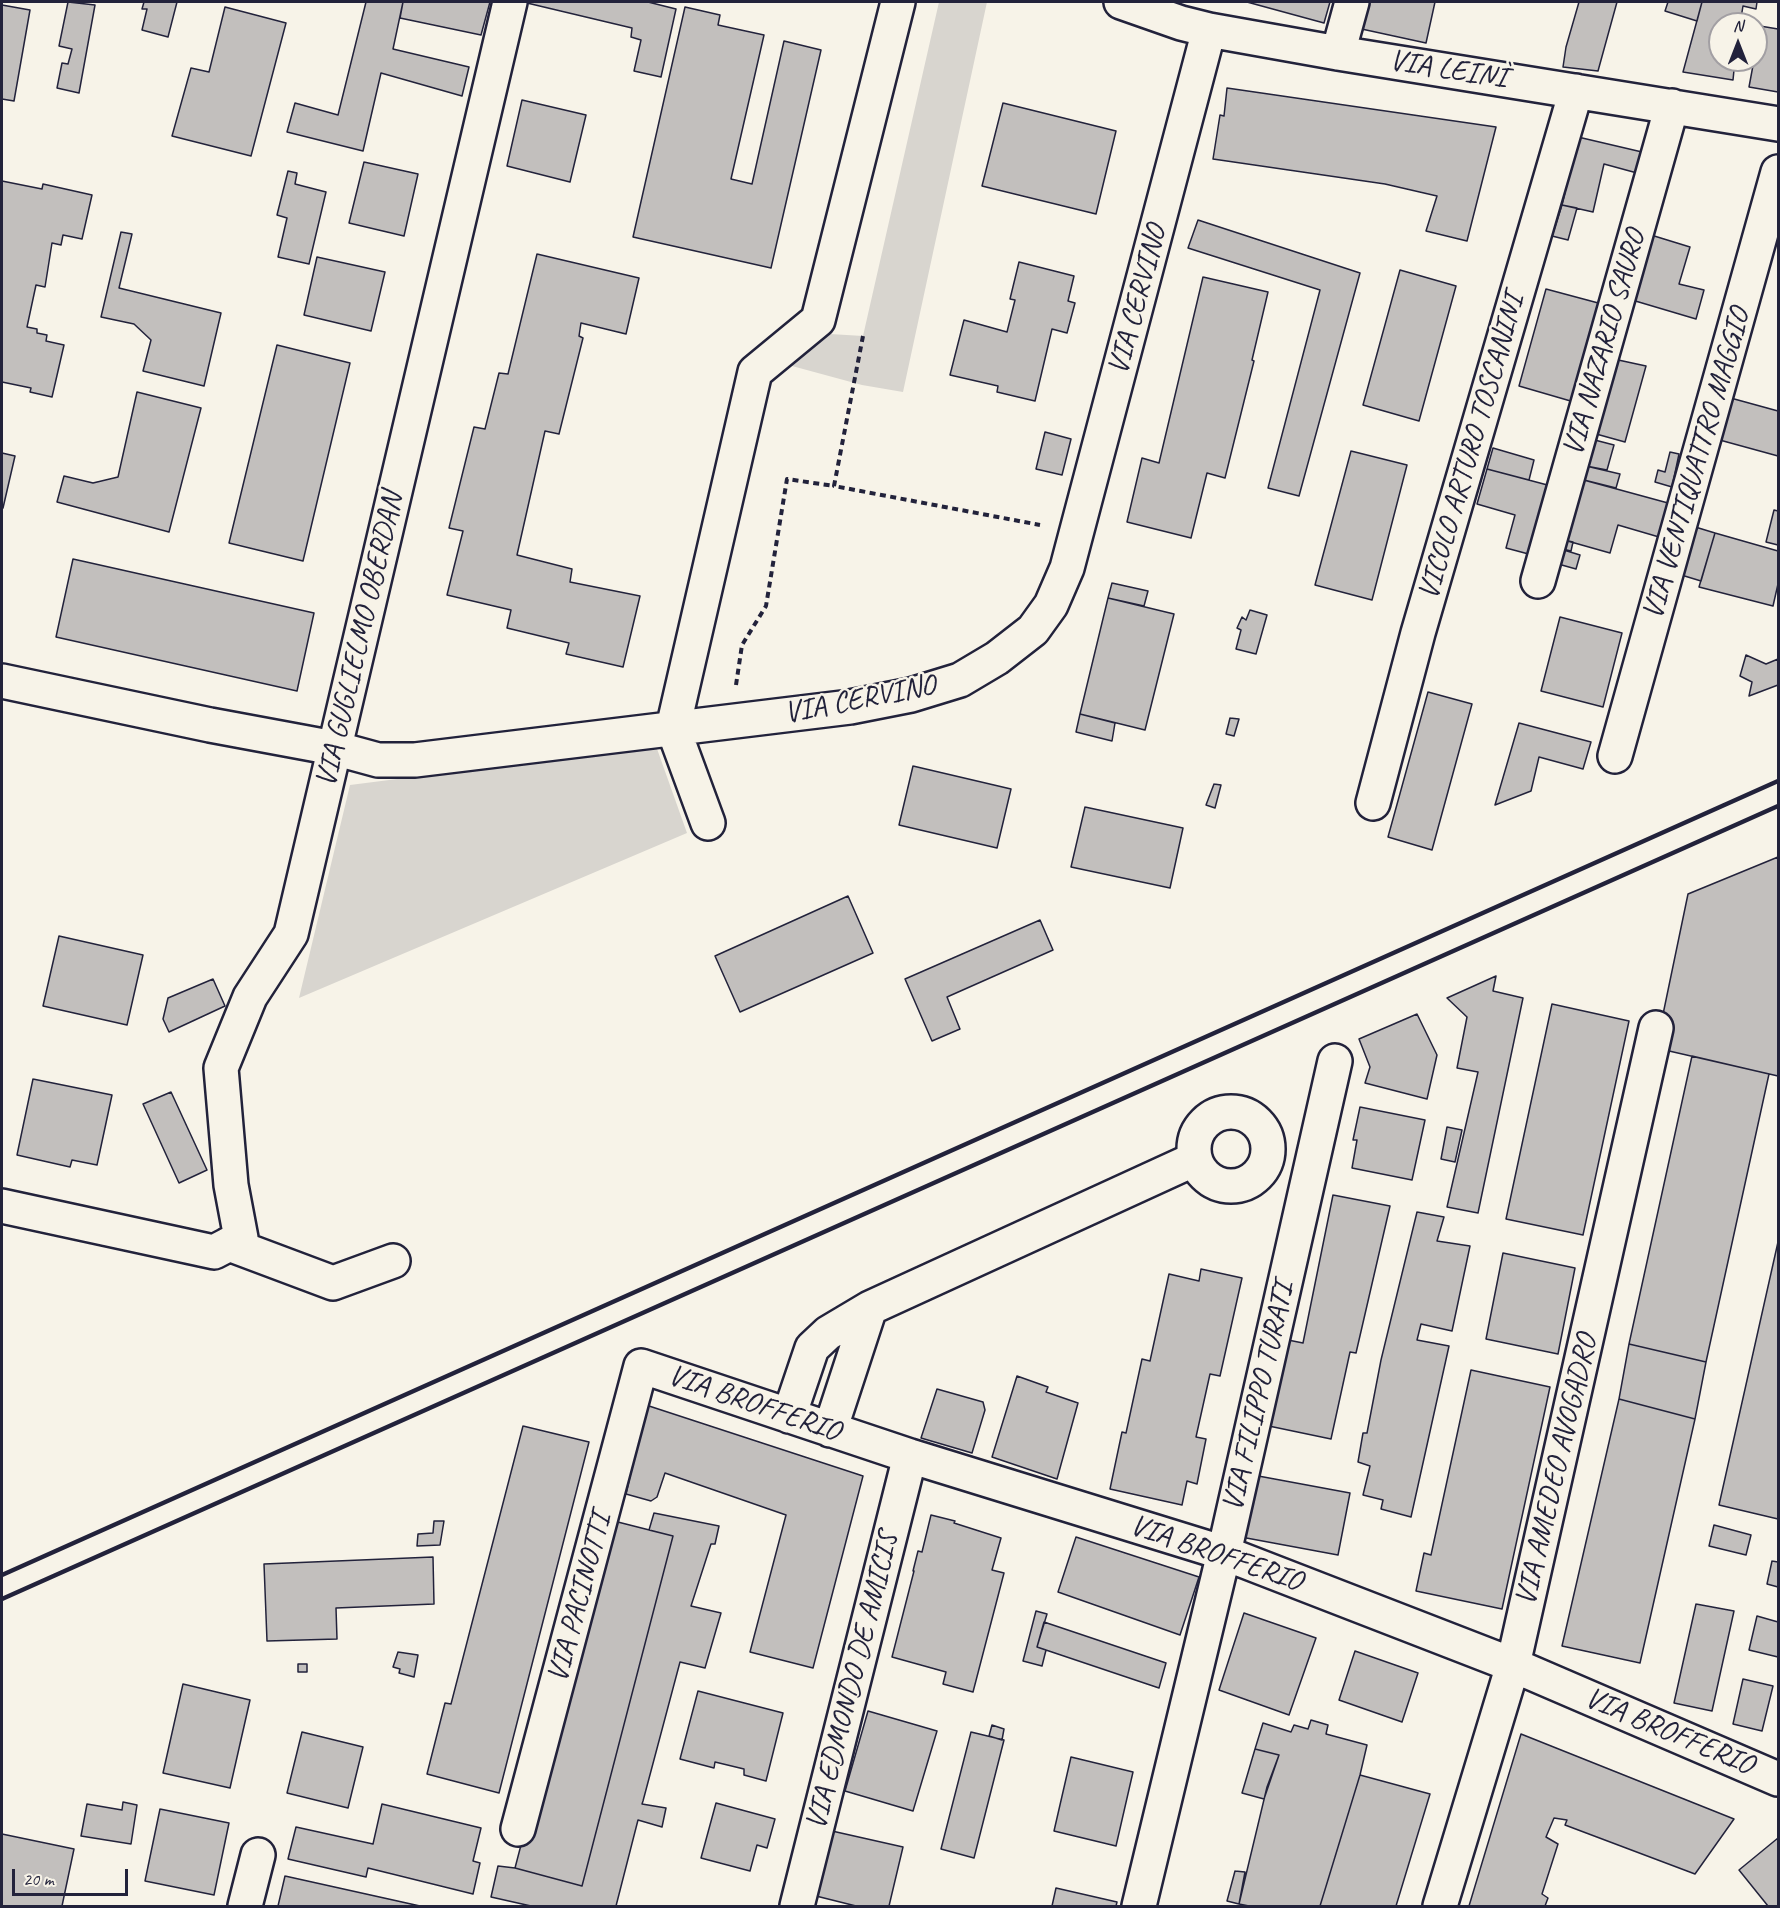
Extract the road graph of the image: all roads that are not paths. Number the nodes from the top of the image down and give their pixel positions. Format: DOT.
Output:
graph roads {
  1 [pos="510,2"];
  2 [pos="898,2"];
  3 [pos="1121,2"];
  4 [pos="1352,2"];
  5 [pos="1209,30"];
  6 [pos="1338,53"];
  7 [pos="1575,91"];
  8 [pos="1672,106"];
  9 [pos="1779,124"];
  10 [pos="1779,172"];
  11 [pos="1538,581"];
  12 [pos="2,681"];
  13 [pos="673,728"];
  14 [pos="334,748"];
  15 [pos="1615,756"];
  16 [pos="1372,803"];
  17 [pos="708,823"];
  18 [pos="1656,1028"];
  19 [pos="1335,1061"];
  20 [pos="1194,1159"];
  21 [pos="1267,1160"];
  22 [pos="1311,1169"];
  23 [pos="2,1206"];
  24 [pos="221,1248"];
  25 [pos="393,1261"];
  26 [pos="870,1308"];
  27 [pos="641,1366"];
  28 [pos="789,1416"];
  29 [pos="830,1430"];
  30 [pos="910,1456"];
  31 [pos="1224,1553"];
  32 [pos="1513,1665"];
  33 [pos="1778,1777"];
  34 [pos="518,1829"];
  35 [pos="258,1855"];
  36 [pos="245,1906"];
  37 [pos="796,1906"];
  38 [pos="1139,1906"];
  39 [pos="1440,1906"];
  1 -- 14 [label="street, VIA GUGLIELMO OBERDAN"];
  2 -- 13 [label="street"];
  3 -- 5 [label="street, VIA LEINÌ"];
  4 -- 6 [label="street"];
  5 -- 6 [label="street, VIA LEINÌ"];
  5 -- 13 [label="street, VIA CERVINO"];
  6 -- 7 [label="street, VIA LEINÌ"];
  7 -- 8 [label="street, VIA LEINÌ"];
  7 -- 16 [label="street, VICOLO ARTURO TOSCANINI"];
  8 -- 9 [label="street, VIA LEINÌ"];
  8 -- 11 [label="street, VIA NAZARIO SAURO"];
  10 -- 15 [label="street, VIA VENTIQUATTRO MAGGIO"];
  12 -- 14 [label="street, VIA CERVINO"];
  13 -- 14 [label="street, VIA CERVINO"];
  13 -- 17 [label="street"];
  14 -- 24 [label="street, VIA GUGLIELMO OBERDAN"];
  18 -- 32 [label="street, VIA AMEDEO AVOGADRO"];
  19 -- 22 [label="street, VIA FILIPPO TURATI"];
  20 -- 21 [label="street"];
  20 -- 21 [label="street"];
  20 -- 26 [label="street"];
  21 -- 22 [label="street"];
  22 -- 31 [label="street, VIA FILIPPO TURATI"];
  23 -- 24 [label="street"];
  24 -- 25 [label="street"];
  26 -- 28 [label="street"];
  26 -- 29 [label="street"];
  27 -- 28 [label="street, VIA BROFFERIO"];
  27 -- 34 [label="street, VIA PACINOTTI"];
  28 -- 29 [label="street, VIA BROFFERIO"];
  29 -- 30 [label="street, VIA BROFFERIO"];
  30 -- 31 [label="street, VIA BROFFERIO"];
  30 -- 37 [label="street, VIA EDMONDO DE AMICIS"];
  31 -- 32 [label="street, VIA BROFFERIO"];
  31 -- 38 [label="street, VIA FILIPPO TURATI"];
  32 -- 33 [label="street, VIA BROFFERIO"];
  32 -- 39 [label="street, VIA AMEDEO AVOGADRO"];
  35 -- 36 [label="street"];
}
